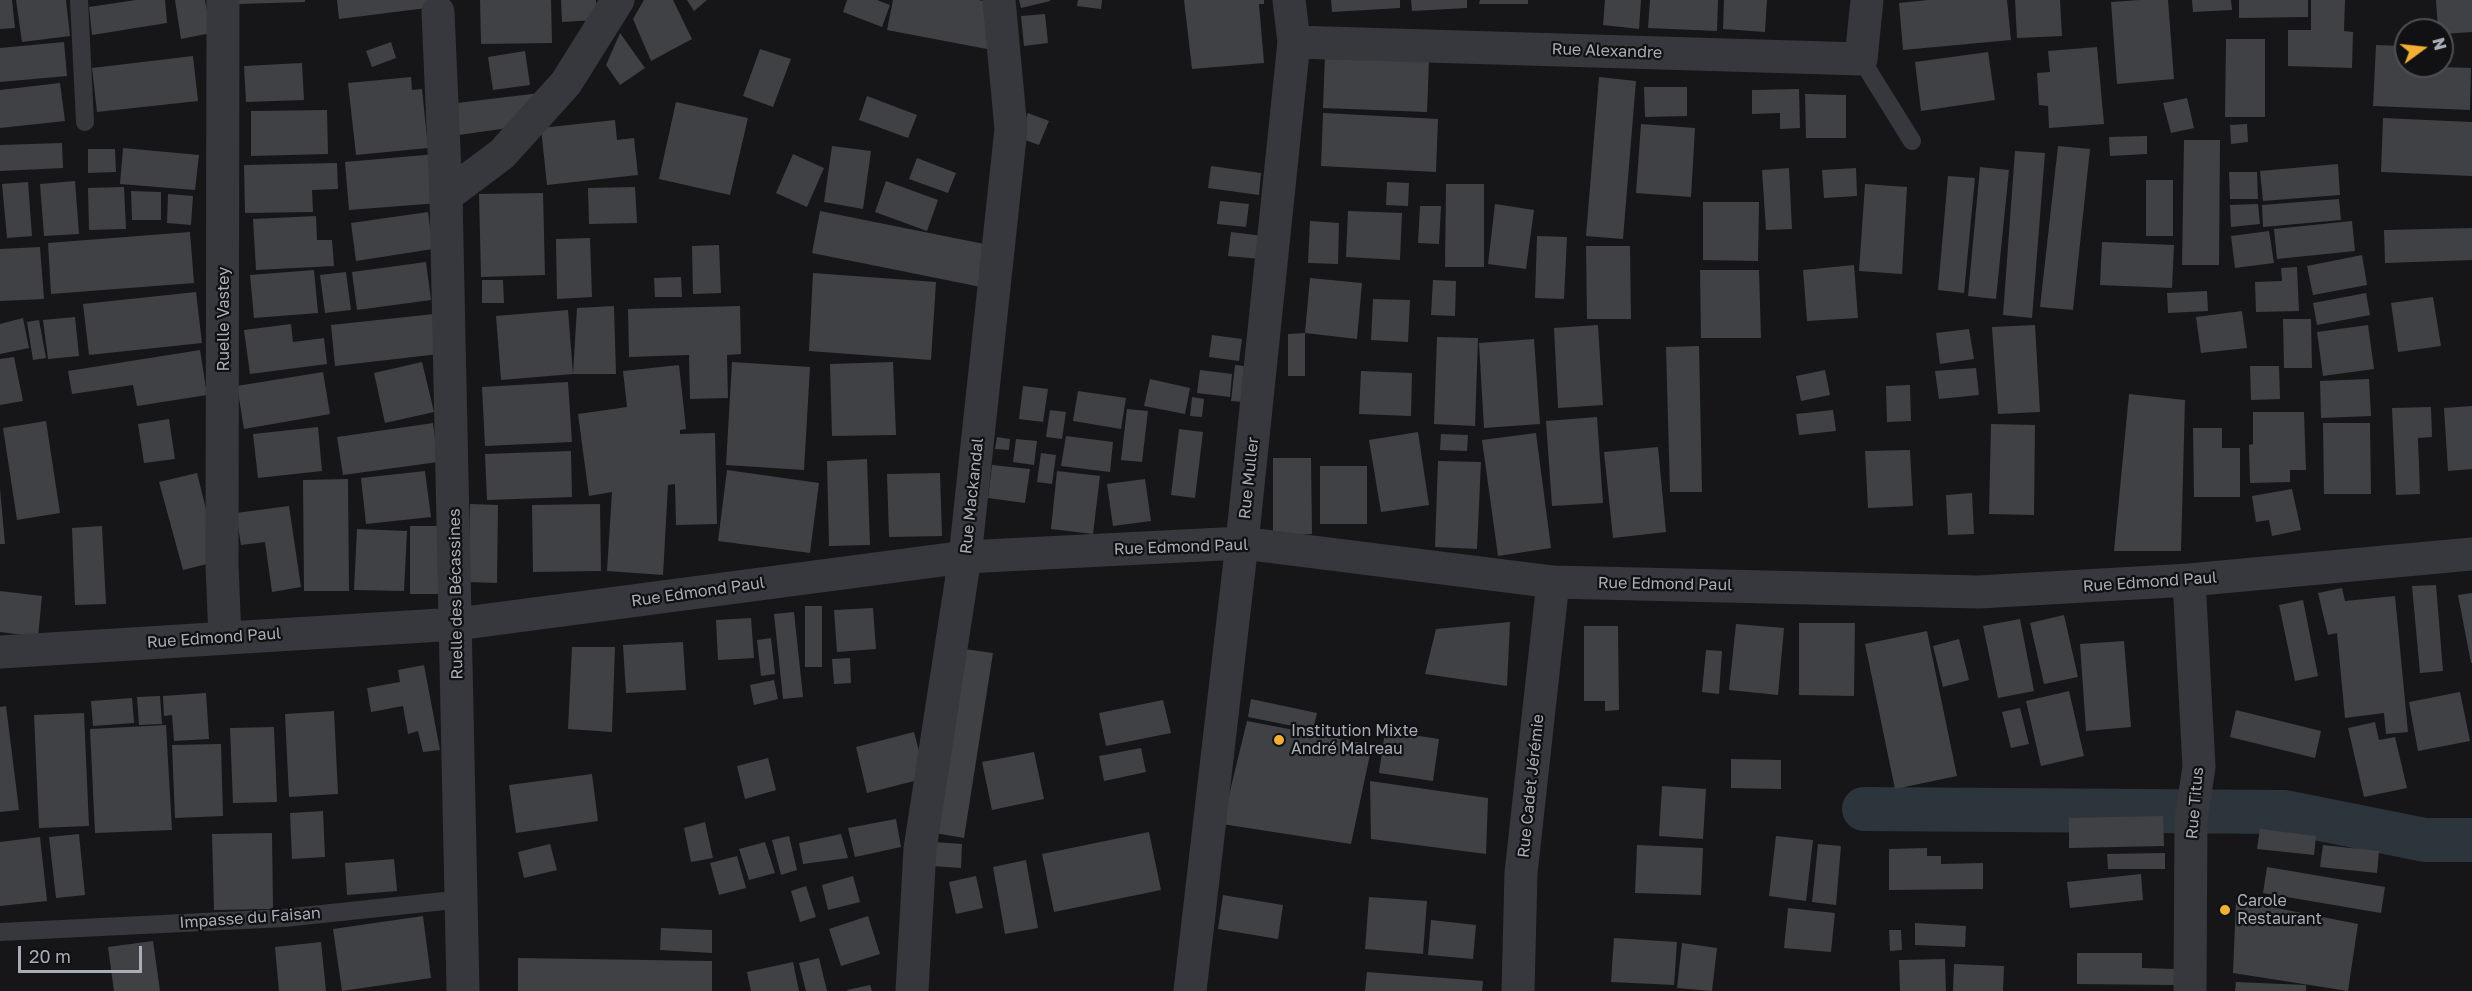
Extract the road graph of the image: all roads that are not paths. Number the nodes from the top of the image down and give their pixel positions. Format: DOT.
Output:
graph roads {
  1 [pos="79,0"];
  2 [pos="223,0"];
  3 [pos="618,0"];
  4 [pos="999,0"];
  5 [pos="1289,0"];
  6 [pos="1867,0"];
  7 [pos="438,12"];
  8 [pos="1294,42"];
  9 [pos="1861,59"];
  10 [pos="86,122"];
  11 [pos="1912,141"];
  12 [pos="446,196"];
  13 [pos="1242,543"];
  14 [pos="2472,554"];
  15 [pos="965,557"];
  16 [pos="2189,580"];
  17 [pos="1553,582"];
  18 [pos="457,624"];
  19 [pos="225,638"];
  20 [pos="0,652"];
  21 [pos="463,899"];
  22 [pos="0,932"];
  23 [pos="464,991"];
  24 [pos="912,991"];
  25 [pos="1190,991"];
  26 [pos="1518,991"];
  27 [pos="2190,991"];
  1 -- 10 [label="lane"];
  2 -- 19 [label="street, Ruelle Vastey"];
  3 -- 12 [label="street"];
  4 -- 15 [label="street, Rue Mackandal"];
  5 -- 8 [label="street, Rue Muller"];
  6 -- 9 [label="street"];
  7 -- 12 [label="street, Ruelle des Bécassines"];
  8 -- 9 [label="street, Rue Alexandre"];
  8 -- 13 [label="street, Rue Muller"];
  9 -- 11 [label="lane"];
  12 -- 18 [label="street, Ruelle des Bécassines"];
  13 -- 15 [label="street, Rue Edmond Paul"];
  13 -- 17 [label="street, Rue Edmond Paul"];
  13 -- 25 [label="street, Rue Muller"];
  14 -- 16 [label="street, Rue Edmond Paul"];
  15 -- 18 [label="street, Rue Edmond Paul"];
  15 -- 24 [label="street, Rue Mackandal"];
  16 -- 17 [label="street, Rue Edmond Paul"];
  16 -- 27 [label="street, Rue Titus"];
  17 -- 26 [label="street, Rue Cadet Jérémie"];
  18 -- 19 [label="street, Rue Edmond Paul"];
  18 -- 21 [label="street, Ruelle des Bécassines"];
  19 -- 20 [label="street, Rue Edmond Paul"];
  21 -- 22 [label="lane, Impasse du Faisan"];
  21 -- 23 [label="street, Ruelle des Bécassines"];
}
